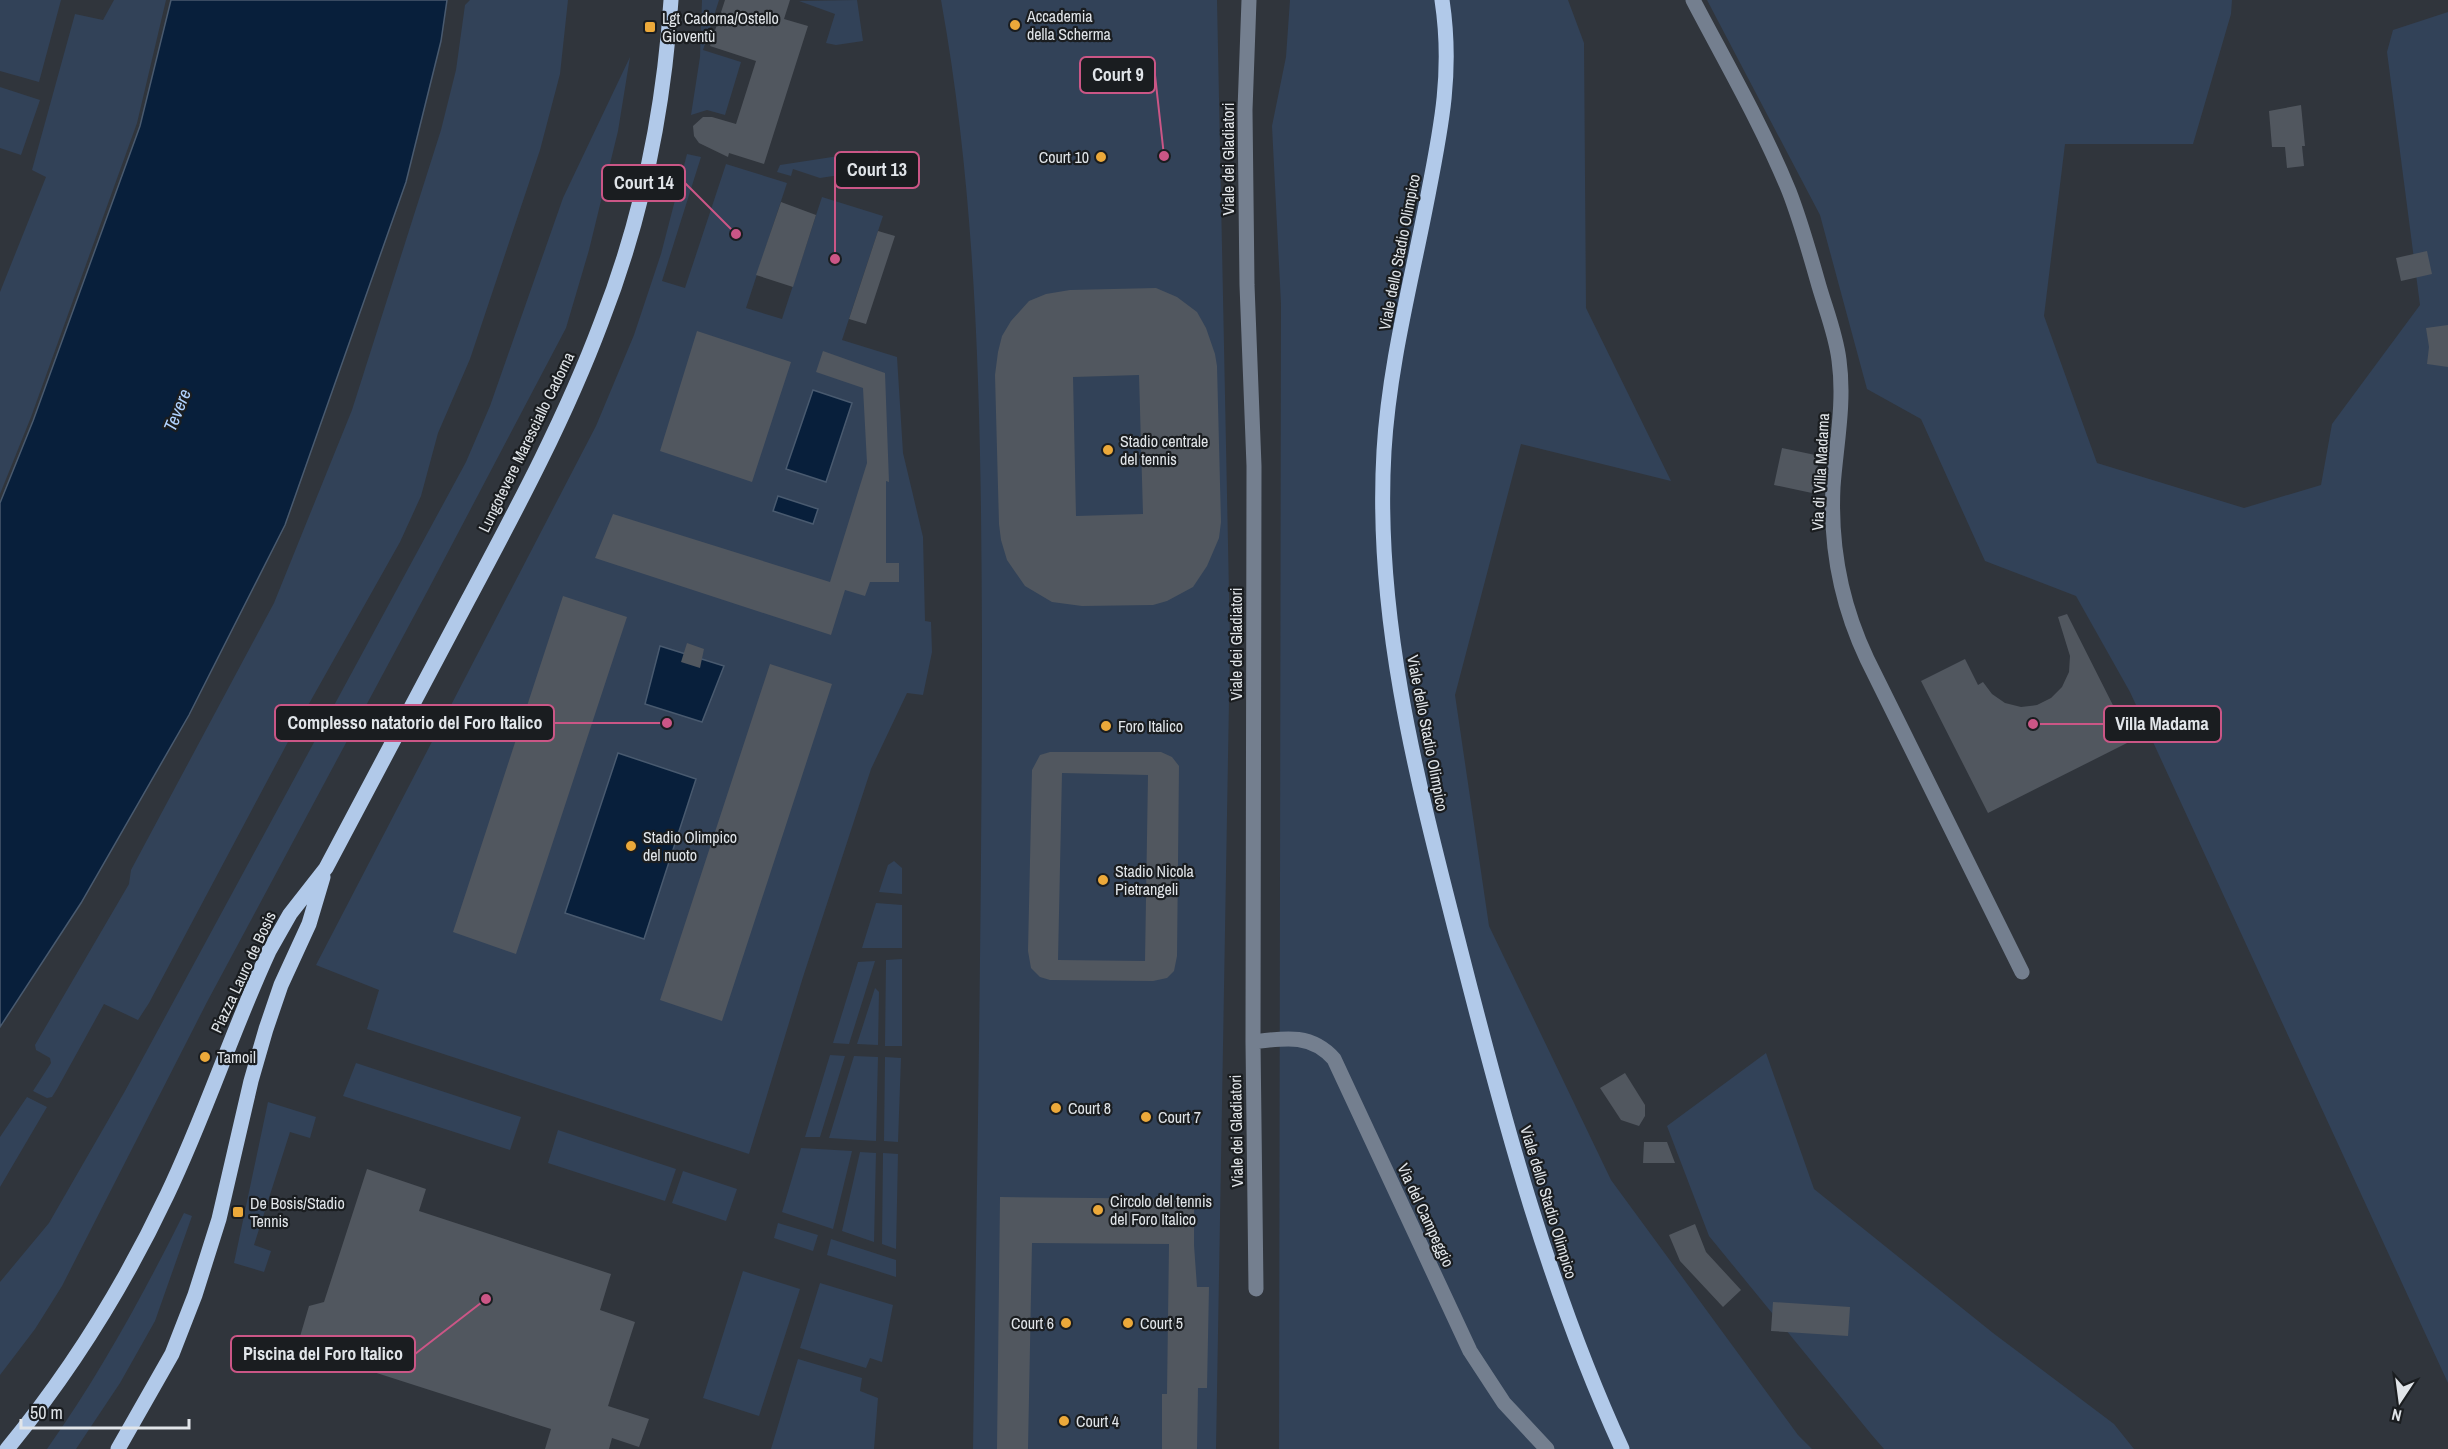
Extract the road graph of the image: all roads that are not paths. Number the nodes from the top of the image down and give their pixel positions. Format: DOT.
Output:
graph roads {
  1 [pos="671,0"];
  2 [pos="1249,0"];
  3 [pos="1442,0"];
  4 [pos="1693,0"];
  5 [pos="326,868"];
  6 [pos="2022,972"];
  7 [pos="1253,1042"];
  8 [pos="1256,1289"];
  9 [pos="7,1449"];
  10 [pos="118,1449"];
  11 [pos="1547,1449"];
  12 [pos="1622,1449"];
  1 -- 5 [label="main road, Lungotevere Maresciallo Cadorna"];
  2 -- 7 [label="street, Viale dei Gladiatori"];
  3 -- 12 [label="main road, Viale dello Stadio Olimpico"];
  4 -- 6 [label="street, Via di Villa Madama"];
  5 -- 9 [label="main road, Piazza Lauro de Bosis"];
  5 -- 10 [label="main road"];
  7 -- 8 [label="street, Viale dei Gladiatori"];
  7 -- 11 [label="street, Via del Campeggio"];
}
